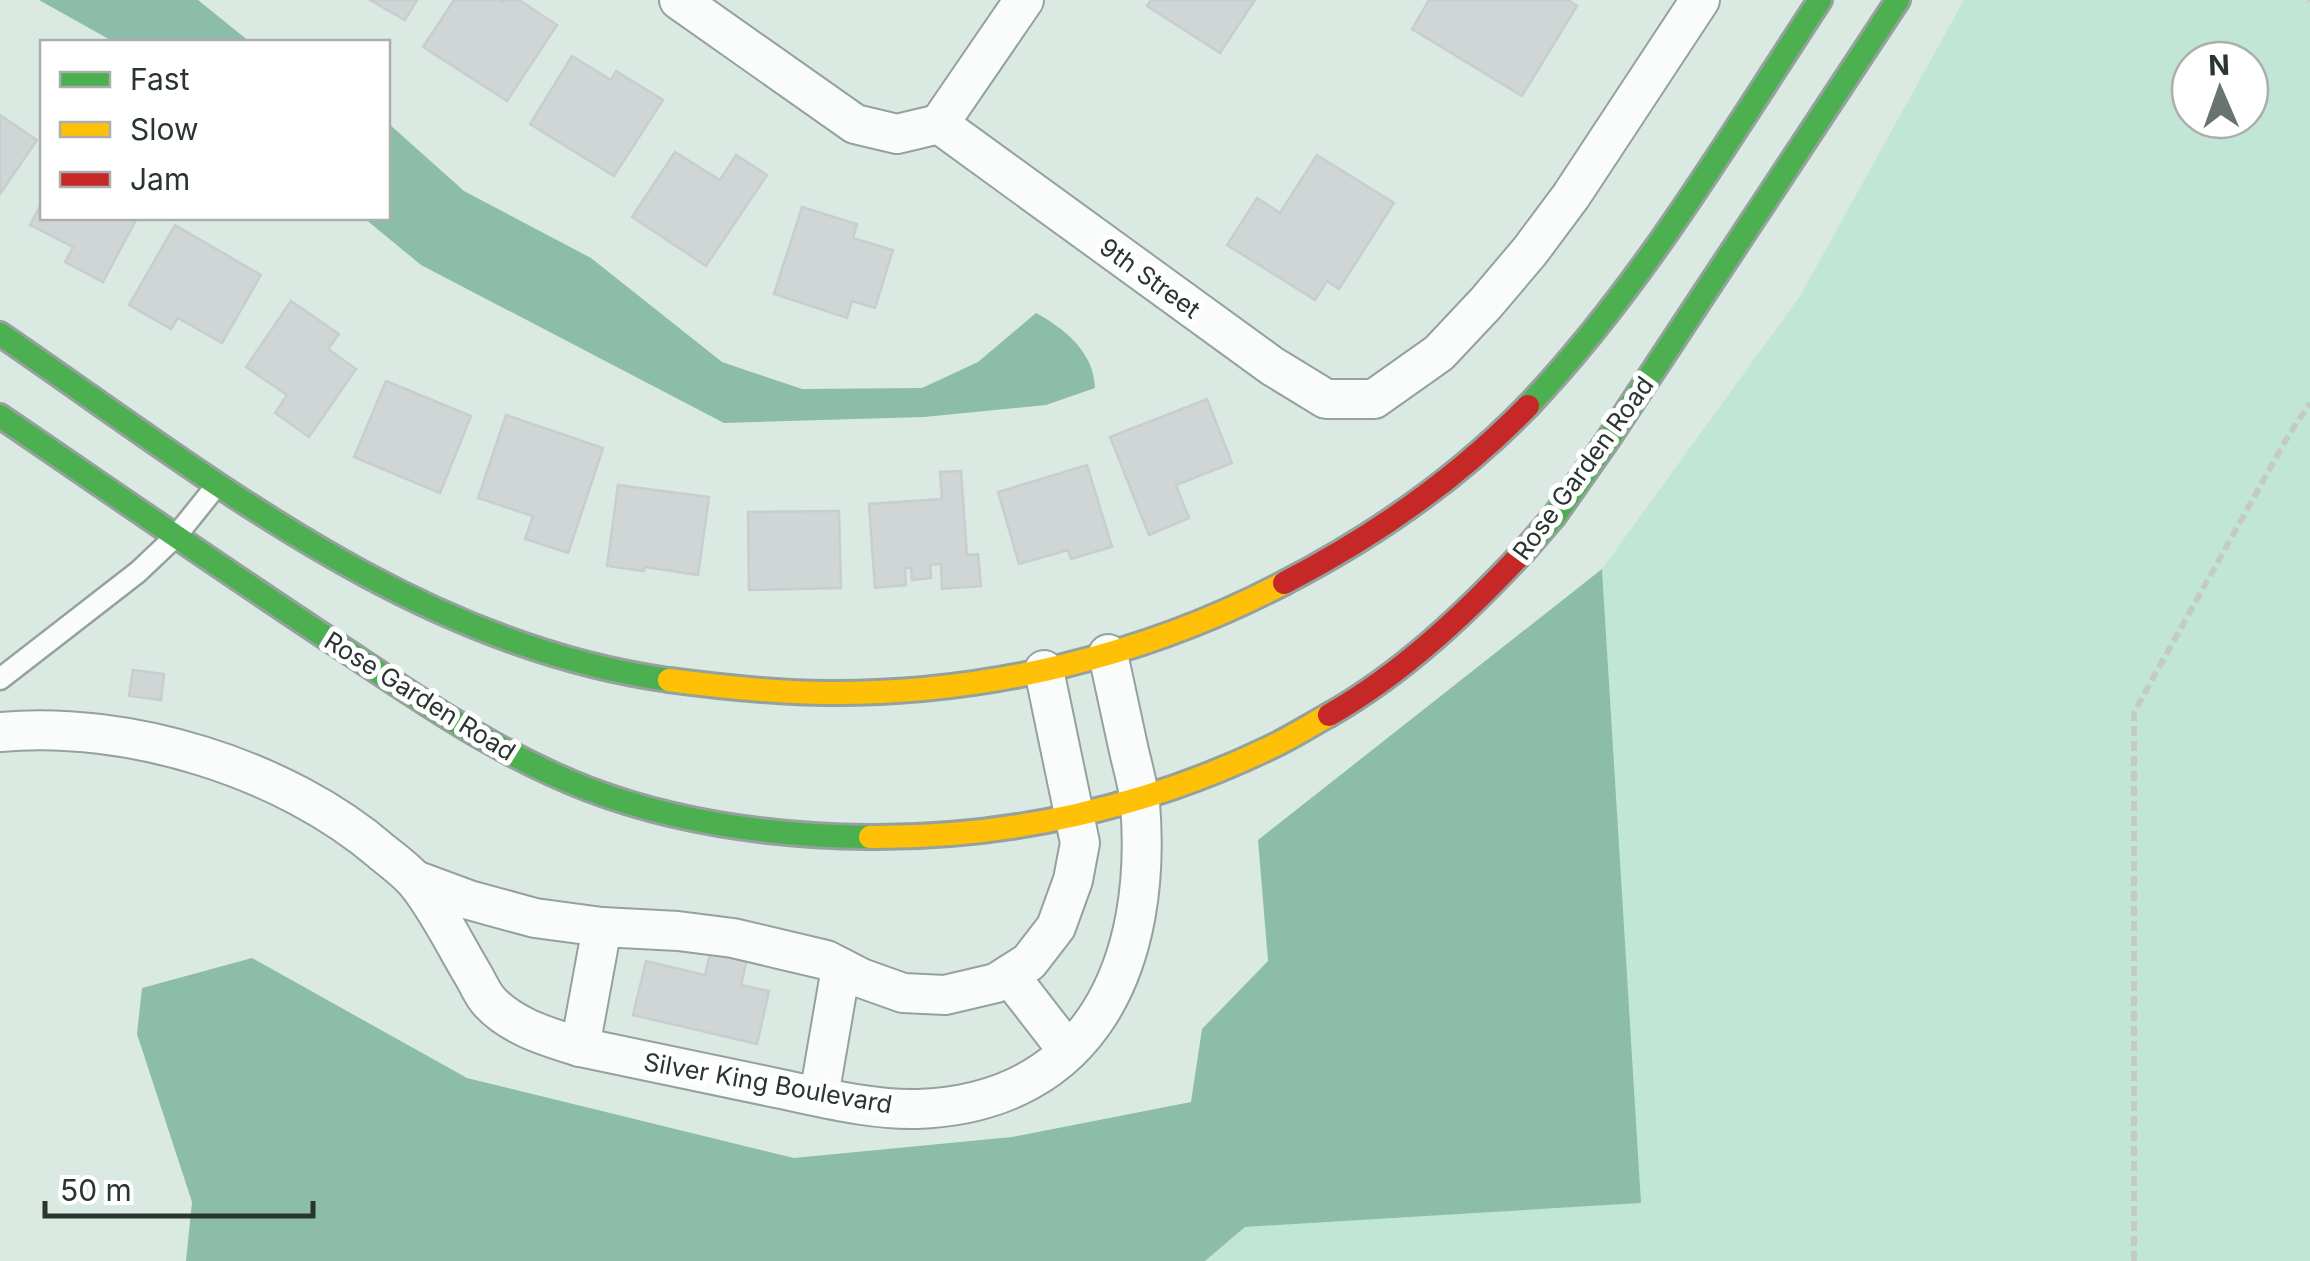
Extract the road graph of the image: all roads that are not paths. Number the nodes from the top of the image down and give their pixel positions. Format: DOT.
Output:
graph roads {
  1 [pos="679,0"];
  2 [pos="1024,0"];
  3 [pos="1700,0"];
  4 [pos="1820,0"];
  5 [pos="1898,0"];
  6 [pos="939,124"];
  7 [pos="0,334"];
  8 [pos="0,416"];
  9 [pos="219,484"];
  10 [pos="176,536"];
  11 [pos="1108,654"];
  12 [pos="1044,670"];
  13 [pos="0,679"];
  14 [pos="0,732"];
  15 [pos="1140,800"];
  16 [pos="1076,816"];
  17 [pos="415,880"];
  18 [pos="602,927"];
  19 [pos="841,968"];
  20 [pos="1009,975"];
  21 [pos="580,1048"];
  22 [pos="1068,1051"];
  23 [pos="819,1096"];
  1 -- 6 [label="street"];
  2 -- 6 [label="street"];
  3 -- 6 [label="street, 9th Street"];
  4 -- 11 [label="street"];
  5 -- 15 [label="street, Rose Garden Road"];
  7 -- 9 [label="street"];
  8 -- 10 [label="street, Rose Garden Road"];
  9 -- 10 [label="lane"];
  9 -- 12 [label="street"];
  10 -- 13 [label="lane"];
  10 -- 16 [label="street, Rose Garden Road"];
  11 -- 12 [label="street"];
  11 -- 15 [label="street, Silver King Boulevard"];
  12 -- 16 [label="street, Silver King Boulevard"];
  14 -- 17 [label="street, Silver King Boulevard"];
  15 -- 16 [label="street, Rose Garden Road"];
  15 -- 22 [label="street, Silver King Boulevard"];
  16 -- 20 [label="street, Silver King Boulevard"];
  17 -- 18 [label="street, Silver King Boulevard"];
  17 -- 21 [label="street, Silver King Boulevard"];
  18 -- 19 [label="street, Silver King Boulevard"];
  18 -- 21 [label="street"];
  19 -- 20 [label="street, Silver King Boulevard"];
  19 -- 23 [label="street"];
  20 -- 22 [label="street"];
  21 -- 23 [label="street, Silver King Boulevard"];
  22 -- 23 [label="street, Silver King Boulevard"];
}
